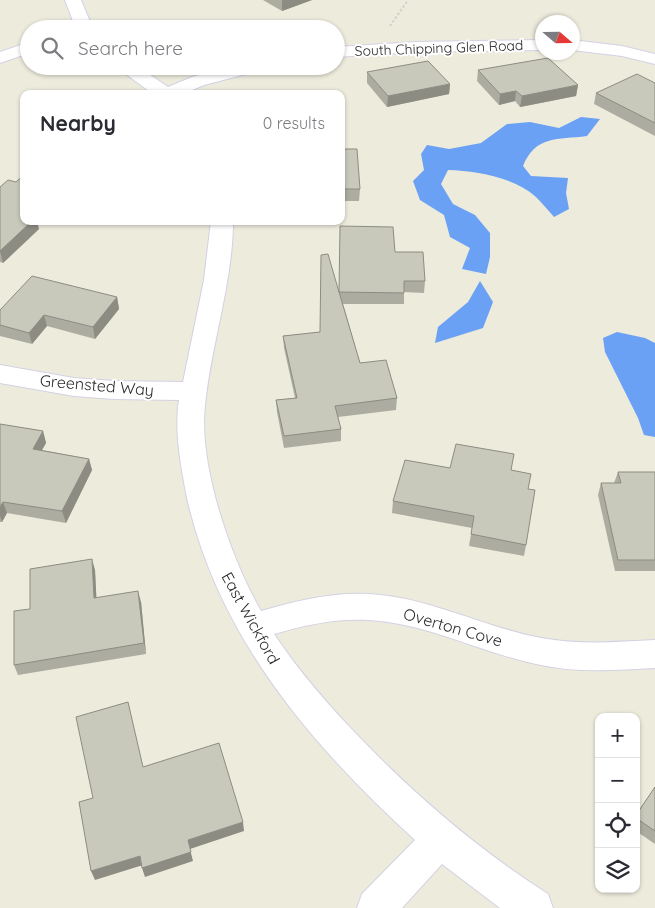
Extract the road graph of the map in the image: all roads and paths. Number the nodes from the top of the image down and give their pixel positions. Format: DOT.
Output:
graph roads {
  1 [pos="73,0"];
  2 [pos="81,20"];
  3 [pos="535,45"];
  4 [pos="580,46"];
  5 [pos="20,50"];
  6 [pos="345,51"];
  7 [pos="0,58"];
  8 [pos="655,58"];
  9 [pos="138,75"];
  10 [pos="221,75"];
  11 [pos="160,90"];
  12 [pos="176,90"];
  13 [pos="222,225"];
  14 [pos="0,374"];
  15 [pos="194,391"];
  16 [pos="253,627"];
  17 [pos="655,654"];
  18 [pos="441,839"];
  19 [pos="376,908"];
  20 [pos="534,908"];
  1 -- 2 [label="street"];
  3 -- 6 [label="street, South Chipping Glen Road"];
  4 -- 8 [label="street"];
  5 -- 7 [label="street"];
  9 -- 11 [label="street"];
  10 -- 12 [label="street"];
  13 -- 15 [label="street, East Wickford"];
  14 -- 15 [label="street, Greensted Way"];
  15 -- 16 [label="street, East Wickford"];
  16 -- 17 [label="street, Overton Cove"];
  16 -- 18 [label="street, East Wickford"];
  18 -- 19 [label="street"];
  18 -- 20 [label="street, East Wickford"];
}
